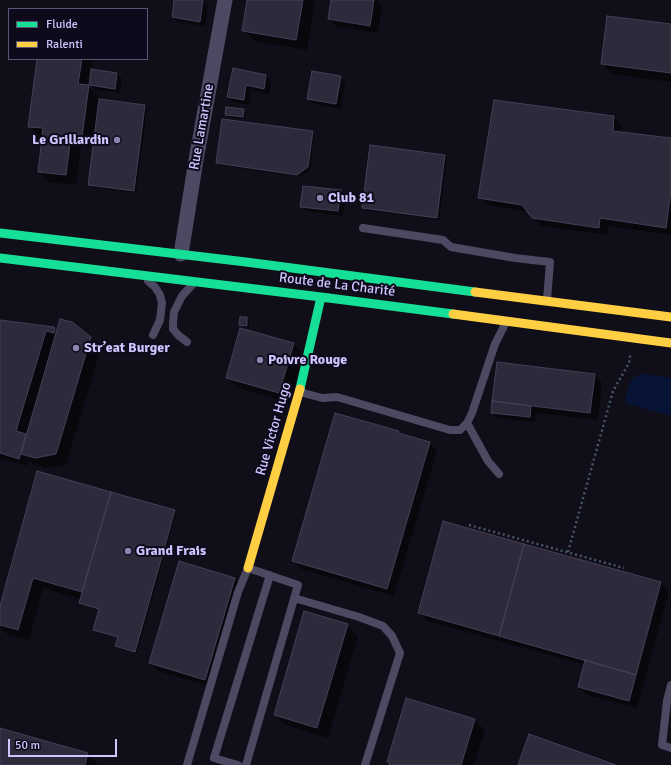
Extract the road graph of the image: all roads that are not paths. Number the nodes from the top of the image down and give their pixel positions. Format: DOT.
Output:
graph roads {
  1 [pos="225,0"];
  2 [pos="363,228"];
  3 [pos="0,233"];
  4 [pos="181,254"];
  5 [pos="0,258"];
  6 [pos="141,275"];
  7 [pos="195,282"];
  8 [pos="321,297"];
  9 [pos="547,301"];
  10 [pos="671,316"];
  11 [pos="506,321"];
  12 [pos="153,335"];
  13 [pos="187,342"];
  14 [pos="671,343"];
  15 [pos="299,392"];
  16 [pos="468,424"];
  17 [pos="498,474"];
  18 [pos="248,568"];
  19 [pos="270,575"];
  20 [pos="294,598"];
  21 [pos="671,684"];
  22 [pos="671,748"];
  23 [pos="187,765"];
  24 [pos="238,765"];
  25 [pos="246,765"];
  26 [pos="365,765"];
  1 -- 4 [label="street, Rue Lamartine"];
  2 -- 9 [label="lane"];
  3 -- 4 [label="main road, Route de La Charité"];
  4 -- 9 [label="main road, Route de La Charité"];
  5 -- 6 [label="main road, Route de La Charité"];
  6 -- 7 [label="main road, Route de La Charité"];
  6 -- 12 [label="lane"];
  7 -- 8 [label="main road, Route de La Charité"];
  7 -- 13 [label="lane"];
  8 -- 11 [label="main road, Route de La Charité"];
  8 -- 15 [label="main road, Rue Victor Hugo"];
  9 -- 10 [label="main road, Route de La Charité"];
  11 -- 14 [label="main road, Route de La Charité"];
  11 -- 16 [label="lane"];
  15 -- 16 [label="lane"];
  15 -- 18 [label="main road, Rue Victor Hugo"];
  16 -- 17 [label="lane"];
  18 -- 19 [label="lane"];
  18 -- 23 [label="lane"];
  19 -- 20 [label="lane"];
  19 -- 24 [label="lane"];
  20 -- 25 [label="lane"];
  20 -- 26 [label="lane"];
  21 -- 22 [label="lane"];
}
